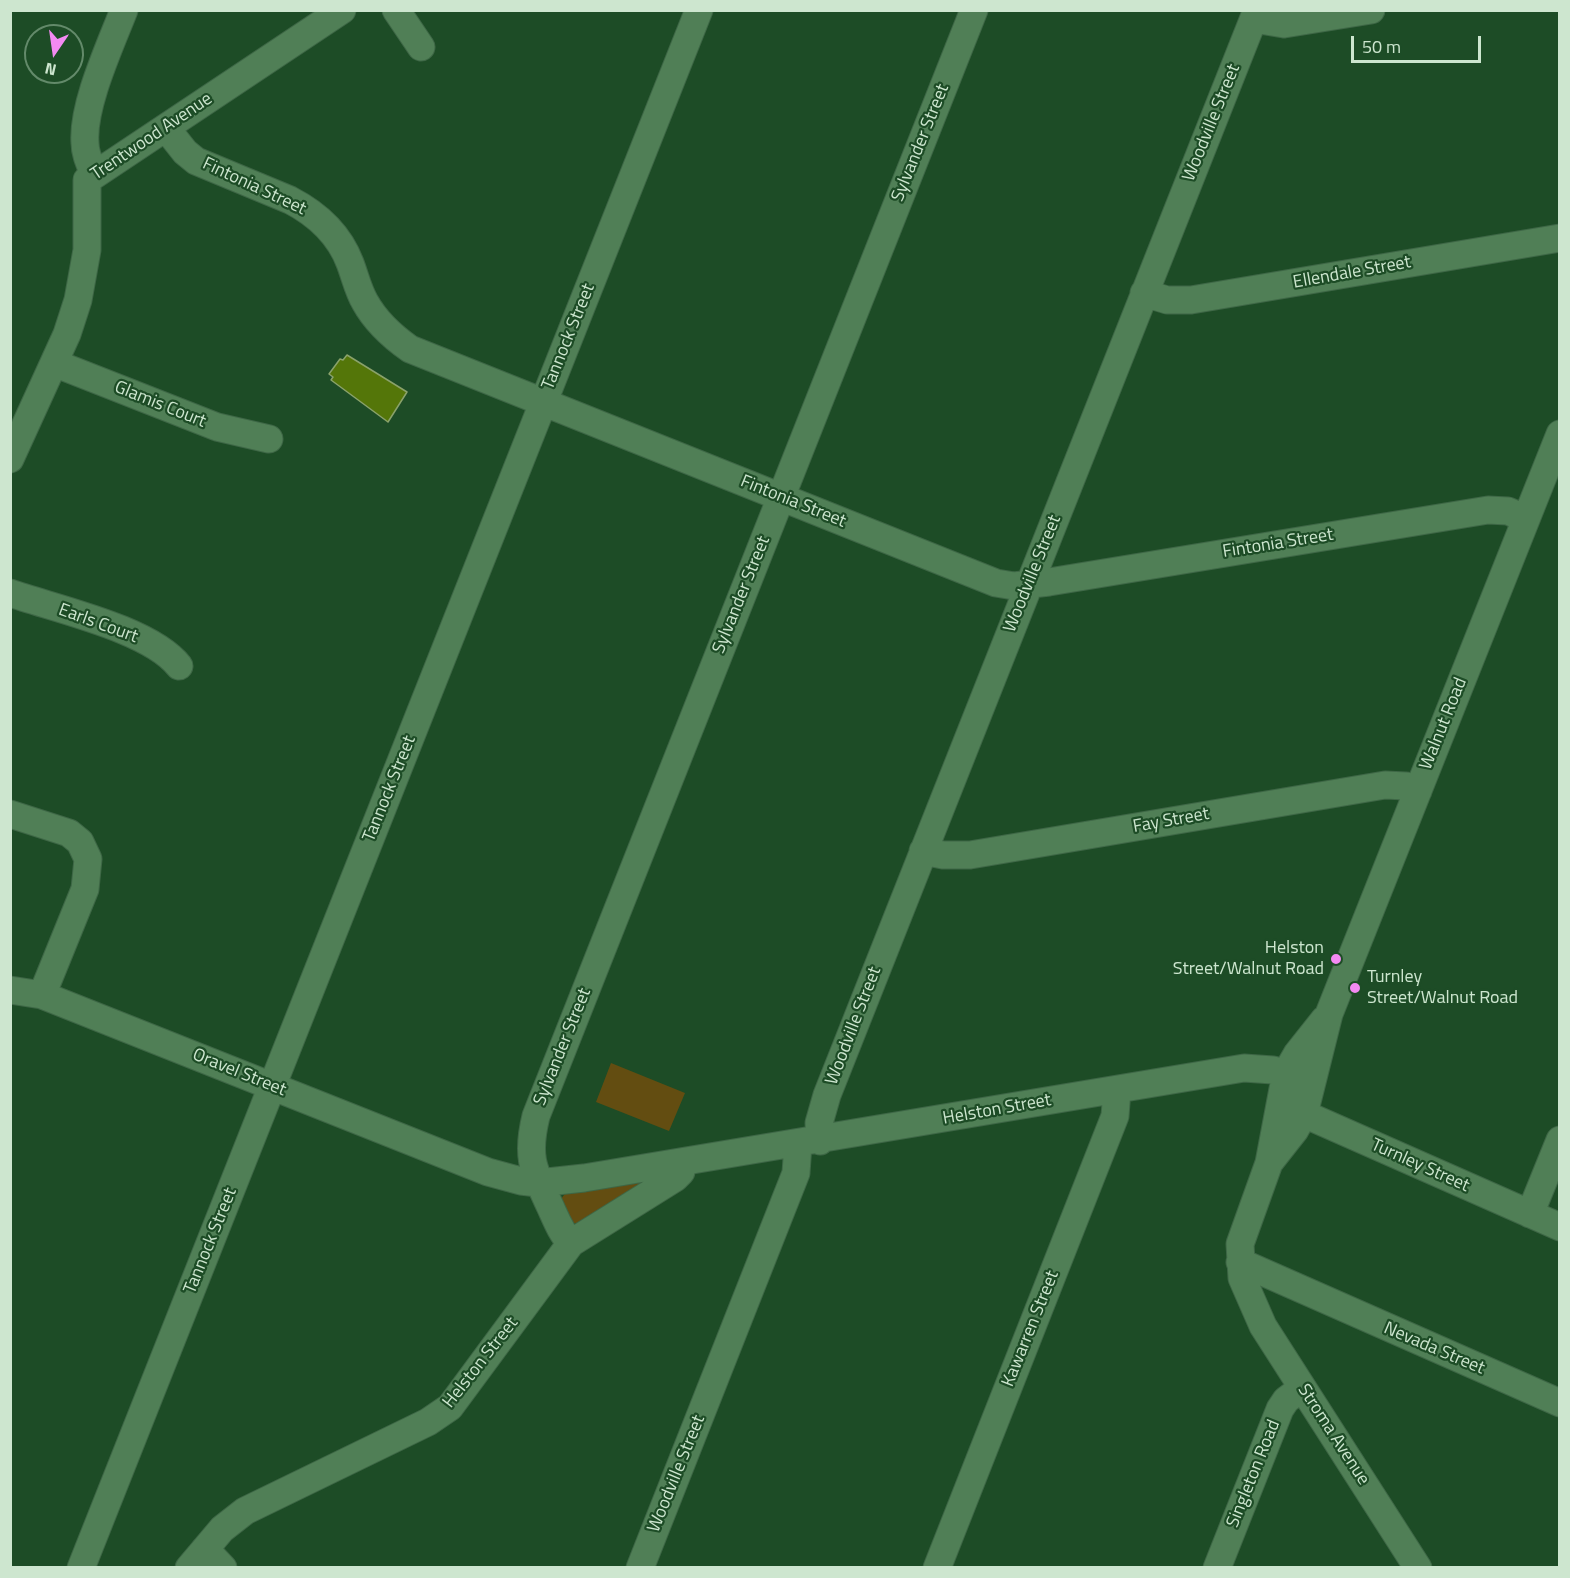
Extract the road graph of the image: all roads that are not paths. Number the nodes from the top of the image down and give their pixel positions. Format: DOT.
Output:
graph roads {
  1 [pos="124,10"];
  2 [pos="342,10"];
  3 [pos="396,10"];
  4 [pos="699,10"];
  5 [pos="974,10"];
  6 [pos="1371,10"];
  7 [pos="1256,15"];
  8 [pos="421,47"];
  9 [pos="166,128"];
  10 [pos="104,168"];
  11 [pos="1560,238"];
  12 [pos="1144,293"];
  13 [pos="54,363"];
  14 [pos="543,403"];
  15 [pos="1560,434"];
  16 [pos="269,439"];
  17 [pos="10,459"];
  18 [pos="781,497"];
  19 [pos="1526,519"];
  20 [pos="1029,585"];
  21 [pos="10,593"];
  22 [pos="179,666"];
  23 [pos="1418,791"];
  24 [pos="10,814"];
  25 [pos="923,851"];
  26 [pos="10,990"];
  27 [pos="42,995"];
  28 [pos="1329,1014"];
  29 [pos="1286,1073"];
  30 [pos="1311,1081"];
  31 [pos="272,1086"];
  32 [pos="1117,1090"];
  33 [pos="1292,1111"];
  34 [pos="1560,1140"];
  35 [pos="809,1142"];
  36 [pos="682,1163"];
  37 [pos="466,1164"];
  38 [pos="538,1183"];
  39 [pos="1530,1214"];
  40 [pos="1560,1227"];
  41 [pos="572,1243"];
  42 [pos="1240,1262"];
  43 [pos="1309,1295"];
  44 [pos="1248,1298"];
  45 [pos="1302,1388"];
  46 [pos="1560,1403"];
  47 [pos="206,1561"];
  48 [pos="81,1568"];
  49 [pos="640,1568"];
  50 [pos="937,1568"];
  51 [pos="1217,1568"];
  52 [pos="1418,1568"];
  1 -- 10 [label="street"];
  2 -- 9 [label="street, Trentwood Avenue"];
  3 -- 8 [label="street"];
  4 -- 14 [label="street, Tannock Street"];
  5 -- 18 [label="street, Sylvander Street"];
  6 -- 7 [label="street"];
  7 -- 12 [label="street, Woodville Street"];
  9 -- 10 [label="street, Trentwood Avenue"];
  9 -- 14 [label="street, Fintonia Street"];
  10 -- 13 [label="street, Trentwood Avenue"];
  11 -- 12 [label="street, Ellendale Street"];
  12 -- 20 [label="street, Woodville Street"];
  13 -- 16 [label="street, Glamis Court"];
  13 -- 17 [label="street, Trentwood Avenue"];
  14 -- 18 [label="street, Fintonia Street"];
  14 -- 31 [label="street, Tannock Street"];
  15 -- 19 [label="street, Walnut Road"];
  18 -- 20 [label="street, Fintonia Street"];
  18 -- 38 [label="street, Sylvander Street"];
  19 -- 20 [label="street, Fintonia Street"];
  19 -- 23 [label="street, Walnut Road"];
  20 -- 25 [label="street, Woodville Street"];
  21 -- 22 [label="street, Earls Court"];
  23 -- 25 [label="street, Fay Street"];
  23 -- 28 [label="street, Walnut Road"];
  24 -- 27 [label="street"];
  25 -- 35 [label="street, Woodville Street"];
  26 -- 27 [label="street, Oravel Street"];
  27 -- 31 [label="street, Oravel Street"];
  28 -- 29 [label="street, Walnut Road"];
  28 -- 30 [label="street, Walnut Road"];
  29 -- 30 [label="street, Helston Street"];
  29 -- 32 [label="street, Helston Street"];
  29 -- 33 [label="street, Walnut Road"];
  30 -- 33 [label="street, Walnut Road"];
  31 -- 37 [label="street, Oravel Street"];
  31 -- 48 [label="street, Tannock Street"];
  32 -- 35 [label="street, Helston Street"];
  32 -- 50 [label="street, Kawarren Street"];
  33 -- 39 [label="street, Turnley Street"];
  33 -- 42 [label="street, Walnut Road"];
  34 -- 39 [label="street"];
  35 -- 36 [label="street, Helston Street"];
  35 -- 49 [label="street, Woodville Street"];
  36 -- 38 [label="street, Helston Street"];
  36 -- 41 [label="street, Helston Street"];
  37 -- 38 [label="street, Helston Street"];
  38 -- 41 [label="street, Sylvander Street"];
  39 -- 40 [label="street, Turnley Street"];
  41 -- 47 [label="street, Helston Street"];
  42 -- 43 [label="street, Nevada Street"];
  42 -- 44 [label="street, Walnut Road"];
  43 -- 44 [label="street, Nevada Street"];
  43 -- 46 [label="street, Nevada Street"];
  44 -- 45 [label="street, Stroma Avenue"];
  45 -- 51 [label="street, Singleton Road"];
  45 -- 52 [label="street, Stroma Avenue"];
}
